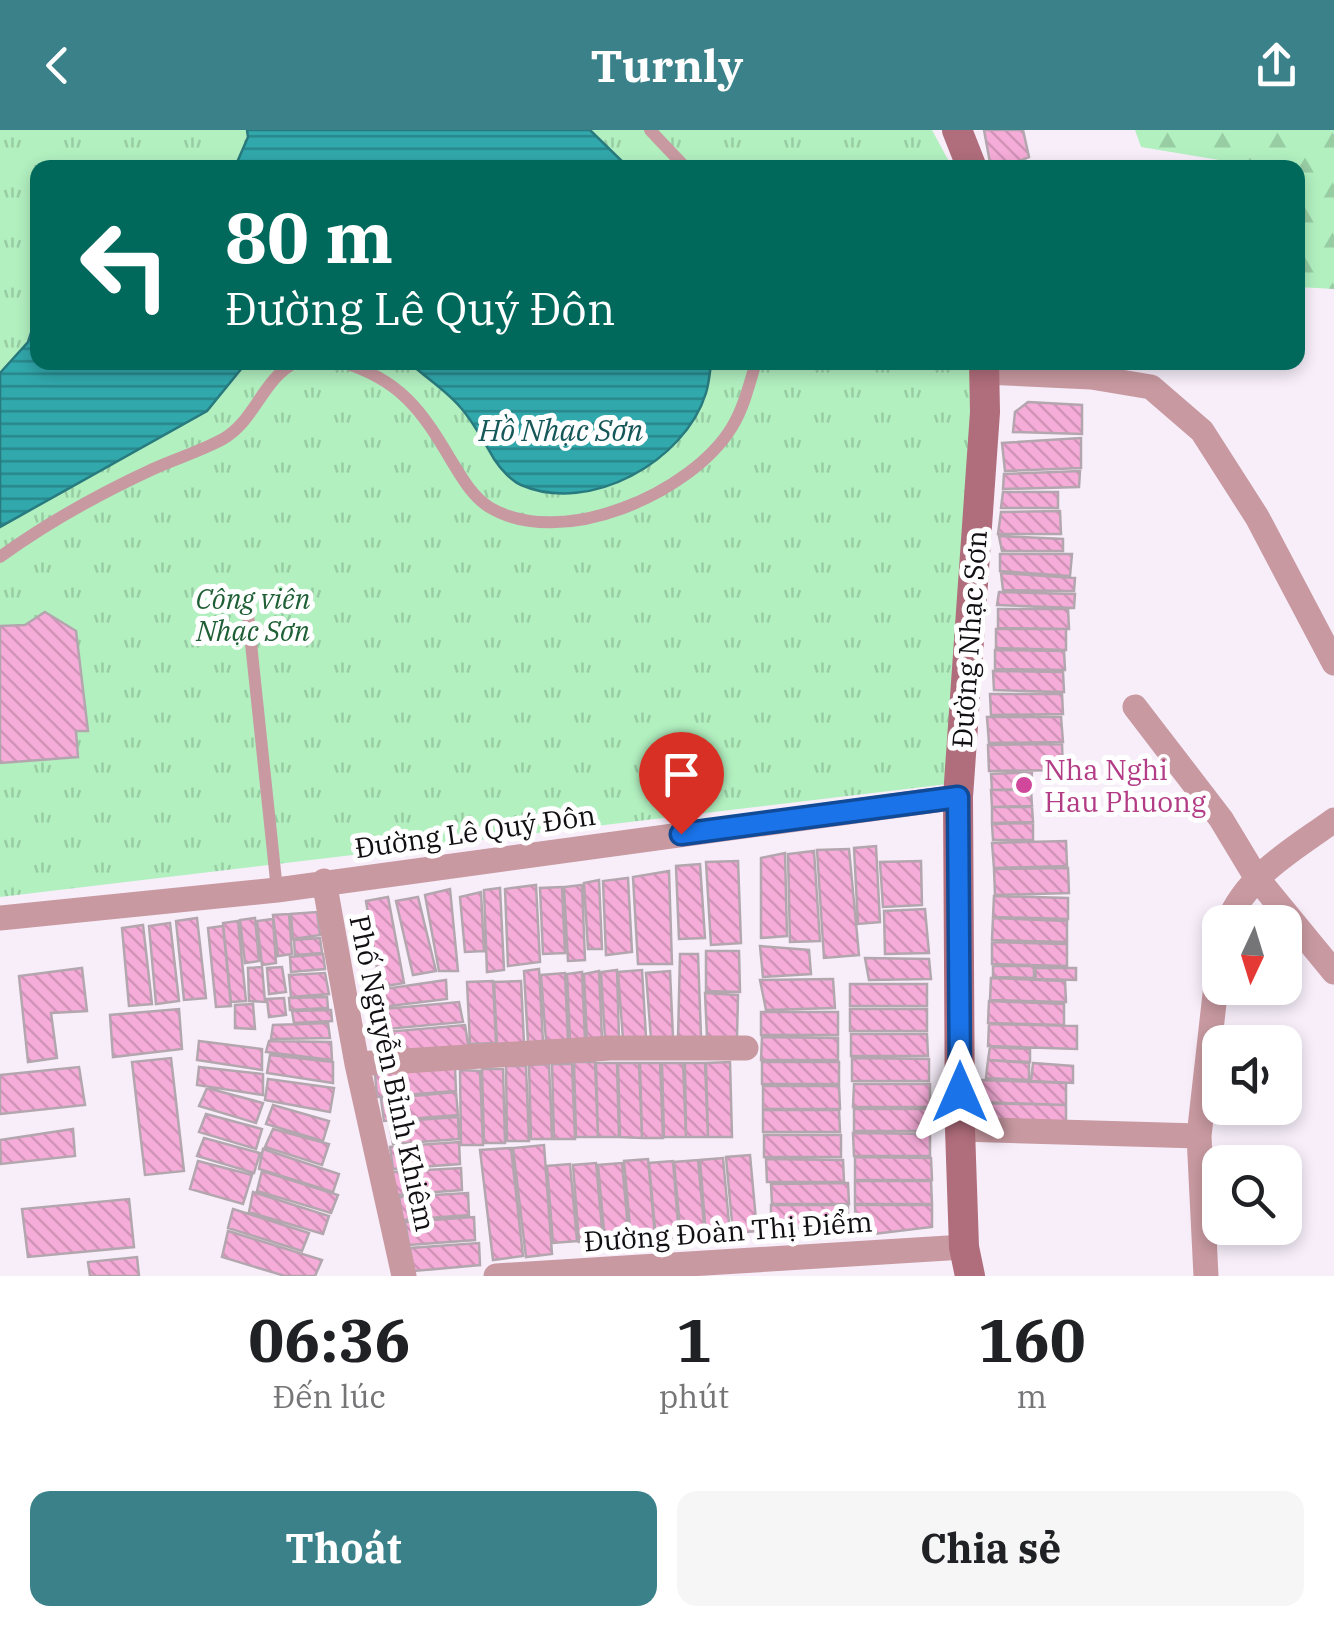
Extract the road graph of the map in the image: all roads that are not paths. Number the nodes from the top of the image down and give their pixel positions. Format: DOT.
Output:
graph roads {
  1 [pos="650,130"];
  2 [pos="957,130"];
  3 [pos="678,160"];
  4 [pos="969,160"];
  5 [pos="284,370"];
  6 [pos="363,370"];
  7 [pos="754,370"];
  8 [pos="984,370"];
  9 [pos="1019,370"];
  10 [pos="0,557"];
  11 [pos="248,614"];
  12 [pos="1334,663"];
  13 [pos="1135,708"];
  14 [pos="958,797"];
  15 [pos="1334,820"];
  16 [pos="1256,877"];
  17 [pos="324,882"];
  18 [pos="276,890"];
  19 [pos="1235,905"];
  20 [pos="0,918"];
  21 [pos="1334,972"];
  22 [pos="1213,1005"];
  23 [pos="746,1048"];
  24 [pos="358,1064"];
  25 [pos="960,1129"];
  26 [pos="1198,1136"];
  27 [pos="967,1261"];
  28 [pos="404,1276"];
  29 [pos="496,1276"];
  30 [pos="1206,1276"];
  1 -- 3 [label="lane"];
  2 -- 4 [label="main road"];
  5 -- 10 [label="lane"];
  6 -- 7 [label="lane"];
  8 -- 14 [label="main road, Đường Nhạc Sơn"];
  9 -- 12 [label="street"];
  11 -- 18 [label="lane"];
  13 -- 16 [label="street"];
  14 -- 17 [label="street, Đường Lê Quý Đôn"];
  14 -- 25 [label="main road, Đường Nhạc Sơn"];
  15 -- 16 [label="street"];
  16 -- 19 [label="street"];
  16 -- 21 [label="street"];
  17 -- 18 [label="street, Đường Lê Quý Đôn"];
  17 -- 24 [label="street, Phố Nguyễn Bỉnh Khiêm"];
  18 -- 20 [label="street, Đường Lê Quý Đôn"];
  22 -- 26 [label="street"];
  23 -- 24 [label="street"];
  24 -- 28 [label="street, Phố Nguyễn Bỉnh Khiêm"];
  25 -- 26 [label="street"];
  25 -- 27 [label="main road, Đường Nhạc Sơn"];
  26 -- 30 [label="street"];
  27 -- 29 [label="street, Đường Đoàn Thị Điểm"];
}
